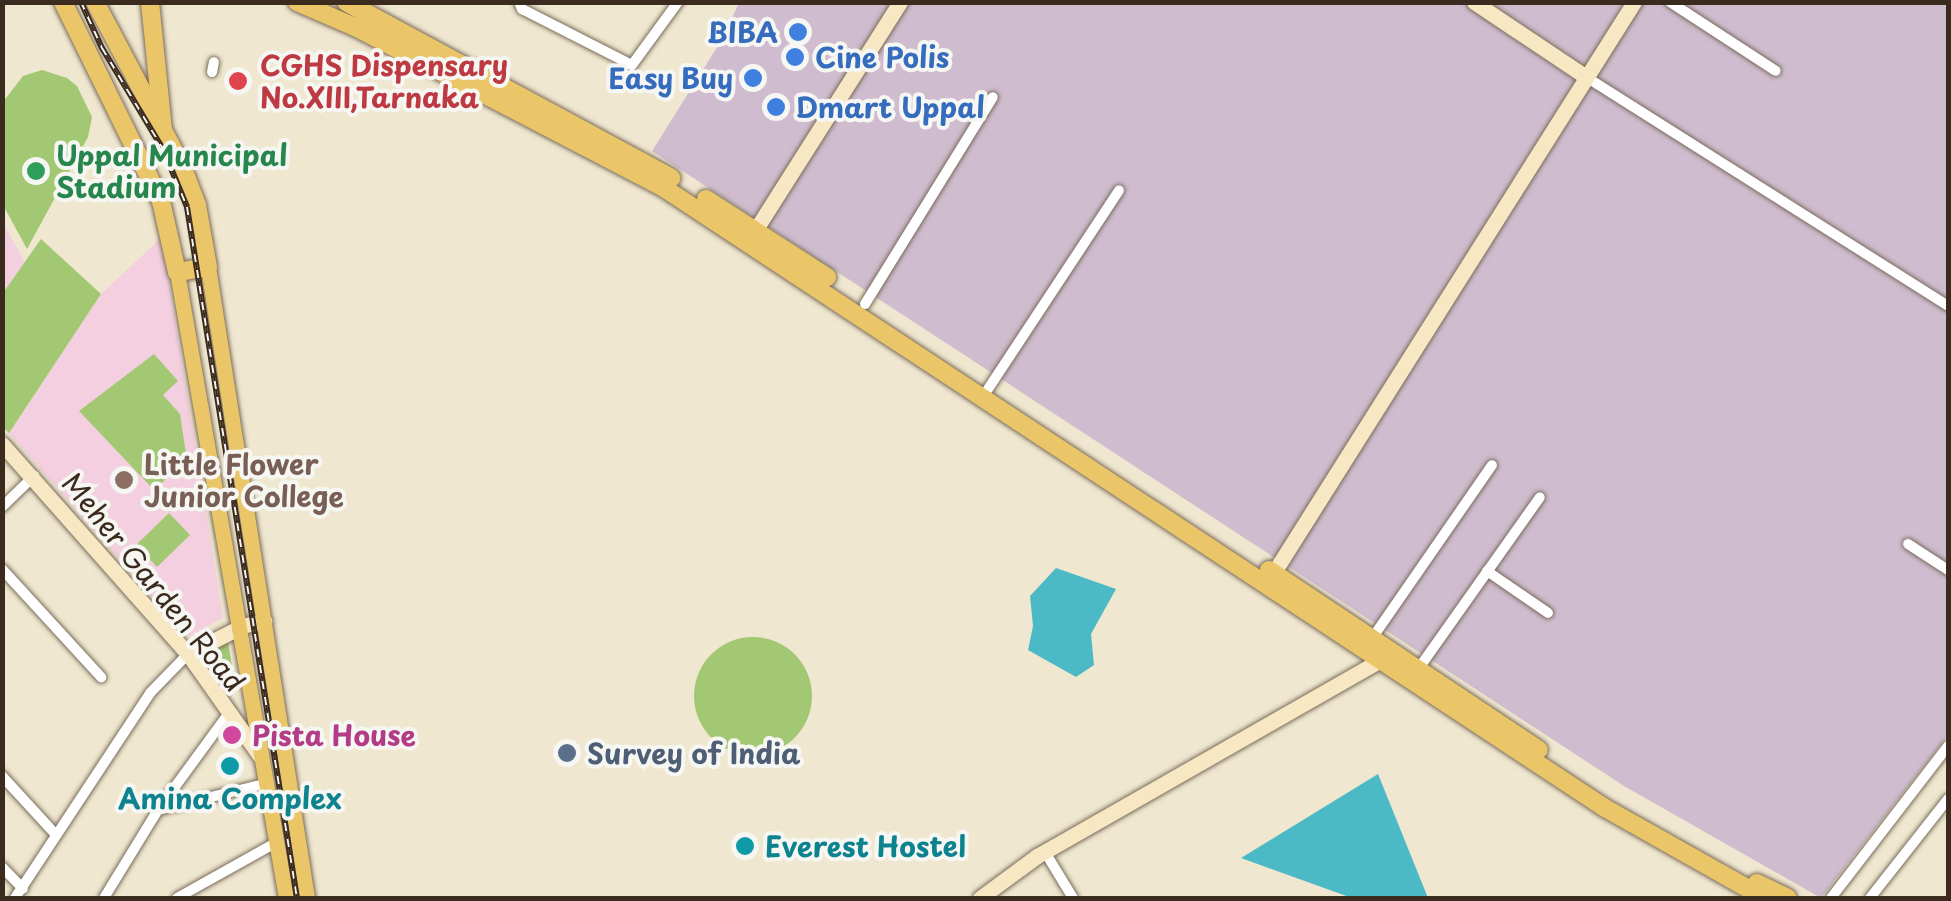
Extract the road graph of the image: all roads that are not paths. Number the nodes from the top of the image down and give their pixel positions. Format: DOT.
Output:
graph roads {
  1 [pos="63,2"];
  2 [pos="95,2"];
  3 [pos="150,2"];
  4 [pos="297,2"];
  5 [pos="346,2"];
  6 [pos="519,2"];
  7 [pos="678,2"];
  8 [pos="890,2"];
  9 [pos="900,2"];
  10 [pos="1474,2"];
  11 [pos="1634,2"];
  12 [pos="1670,2"];
  13 [pos="1776,71"];
  14 [pos="1586,78"];
  15 [pos="993,98"];
  16 [pos="163,133"];
  17 [pos="1119,190"];
  18 [pos="753,227"];
  19 [pos="208,267"];
  20 [pos="177,272"];
  21 [pos="866,304"];
  22 [pos="1948,306"];
  23 [pos="988,389"];
  24 [pos="2,444"];
  25 [pos="1492,465"];
  26 [pos="34,476"];
  27 [pos="1540,498"];
  28 [pos="2,507"];
  29 [pos="1908,544"];
  30 [pos="2,569"];
  31 [pos="1948,570"];
  32 [pos="1487,571"];
  33 [pos="1270,578"];
  34 [pos="1548,614"];
  35 [pos="264,621"];
  36 [pos="242,626"];
  37 [pos="1373,638"];
  38 [pos="188,654"];
  39 [pos="1386,654"];
  40 [pos="1419,668"];
  41 [pos="100,677"];
  42 [pos="229,713"];
  43 [pos="1948,746"];
  44 [pos="260,756"];
  45 [pos="2,776"];
  46 [pos="264,784"];
  47 [pos="1948,799"];
  48 [pos="158,810"];
  49 [pos="56,834"];
  50 [pos="278,842"];
  51 [pos="1045,852"];
  52 [pos="2,866"];
  53 [pos="1742,881"];
  54 [pos="986,893"];
  55 [pos="19,894"];
  56 [pos="281,896"];
  57 [pos="104,898"];
  58 [pos="177,898"];
  59 [pos="307,898"];
  60 [pos="963,898"];
  61 [pos="1073,898"];
  62 [pos="1765,898"];
  63 [pos="1788,898"];
  64 [pos="1831,898"];
  65 [pos="1870,898"];
  1 -- 20 [label="highway"];
  2 -- 16 [label="highway"];
  3 -- 16 [label="highway"];
  4 -- 33 [label="highway"];
  5 -- 18 [label="highway"];
  6 -- 7 [label="street"];
  8 -- 18 [label="street"];
  9 -- 18 [label="street"];
  10 -- 14 [label="street"];
  11 -- 14 [label="street"];
  12 -- 13 [label="street"];
  14 -- 22 [label="street"];
  14 -- 33 [label="street"];
  15 -- 21 [label="street"];
  16 -- 19 [label="highway"];
  17 -- 23 [label="street"];
  18 -- 21 [label="highway"];
  19 -- 20 [label="highway"];
  19 -- 35 [label="main road"];
  20 -- 36 [label="main road"];
  21 -- 23 [label="highway"];
  23 -- 33 [label="highway"];
  24 -- 26 [label="street, Meher Garden Road"];
  25 -- 37 [label="street"];
  26 -- 28 [label="street"];
  26 -- 38 [label="street, Meher Garden Road"];
  27 -- 32 [label="street"];
  29 -- 31 [label="street"];
  30 -- 41 [label="street"];
  32 -- 34 [label="street"];
  32 -- 40 [label="street"];
  33 -- 37 [label="highway"];
  33 -- 39 [label="highway"];
  35 -- 36 [label="street"];
  35 -- 59 [label="main road"];
  36 -- 38 [label="street"];
  36 -- 44 [label="main road"];
  37 -- 39 [label="highway"];
  38 -- 42 [label="street, Meher Garden Road"];
  38 -- 49 [label="street"];
  39 -- 40 [label="highway"];
  39 -- 51 [label="street"];
  39 -- 53 [label="highway"];
  40 -- 53 [label="highway"];
  42 -- 44 [label="street, Meher Garden Road"];
  42 -- 48 [label="street"];
  43 -- 64 [label="street"];
  44 -- 46 [label="main road"];
  45 -- 49 [label="street"];
  46 -- 48 [label="street"];
  46 -- 50 [label="main road"];
  47 -- 65 [label="street"];
  48 -- 57 [label="street"];
  49 -- 55 [label="street"];
  50 -- 56 [label="main road"];
  50 -- 58 [label="street"];
  51 -- 54 [label="street"];
  51 -- 61 [label="street"];
  52 -- 55 [label="street"];
  53 -- 62 [label="highway"];
  53 -- 63 [label="highway"];
  54 -- 60 [label="street"];
}
